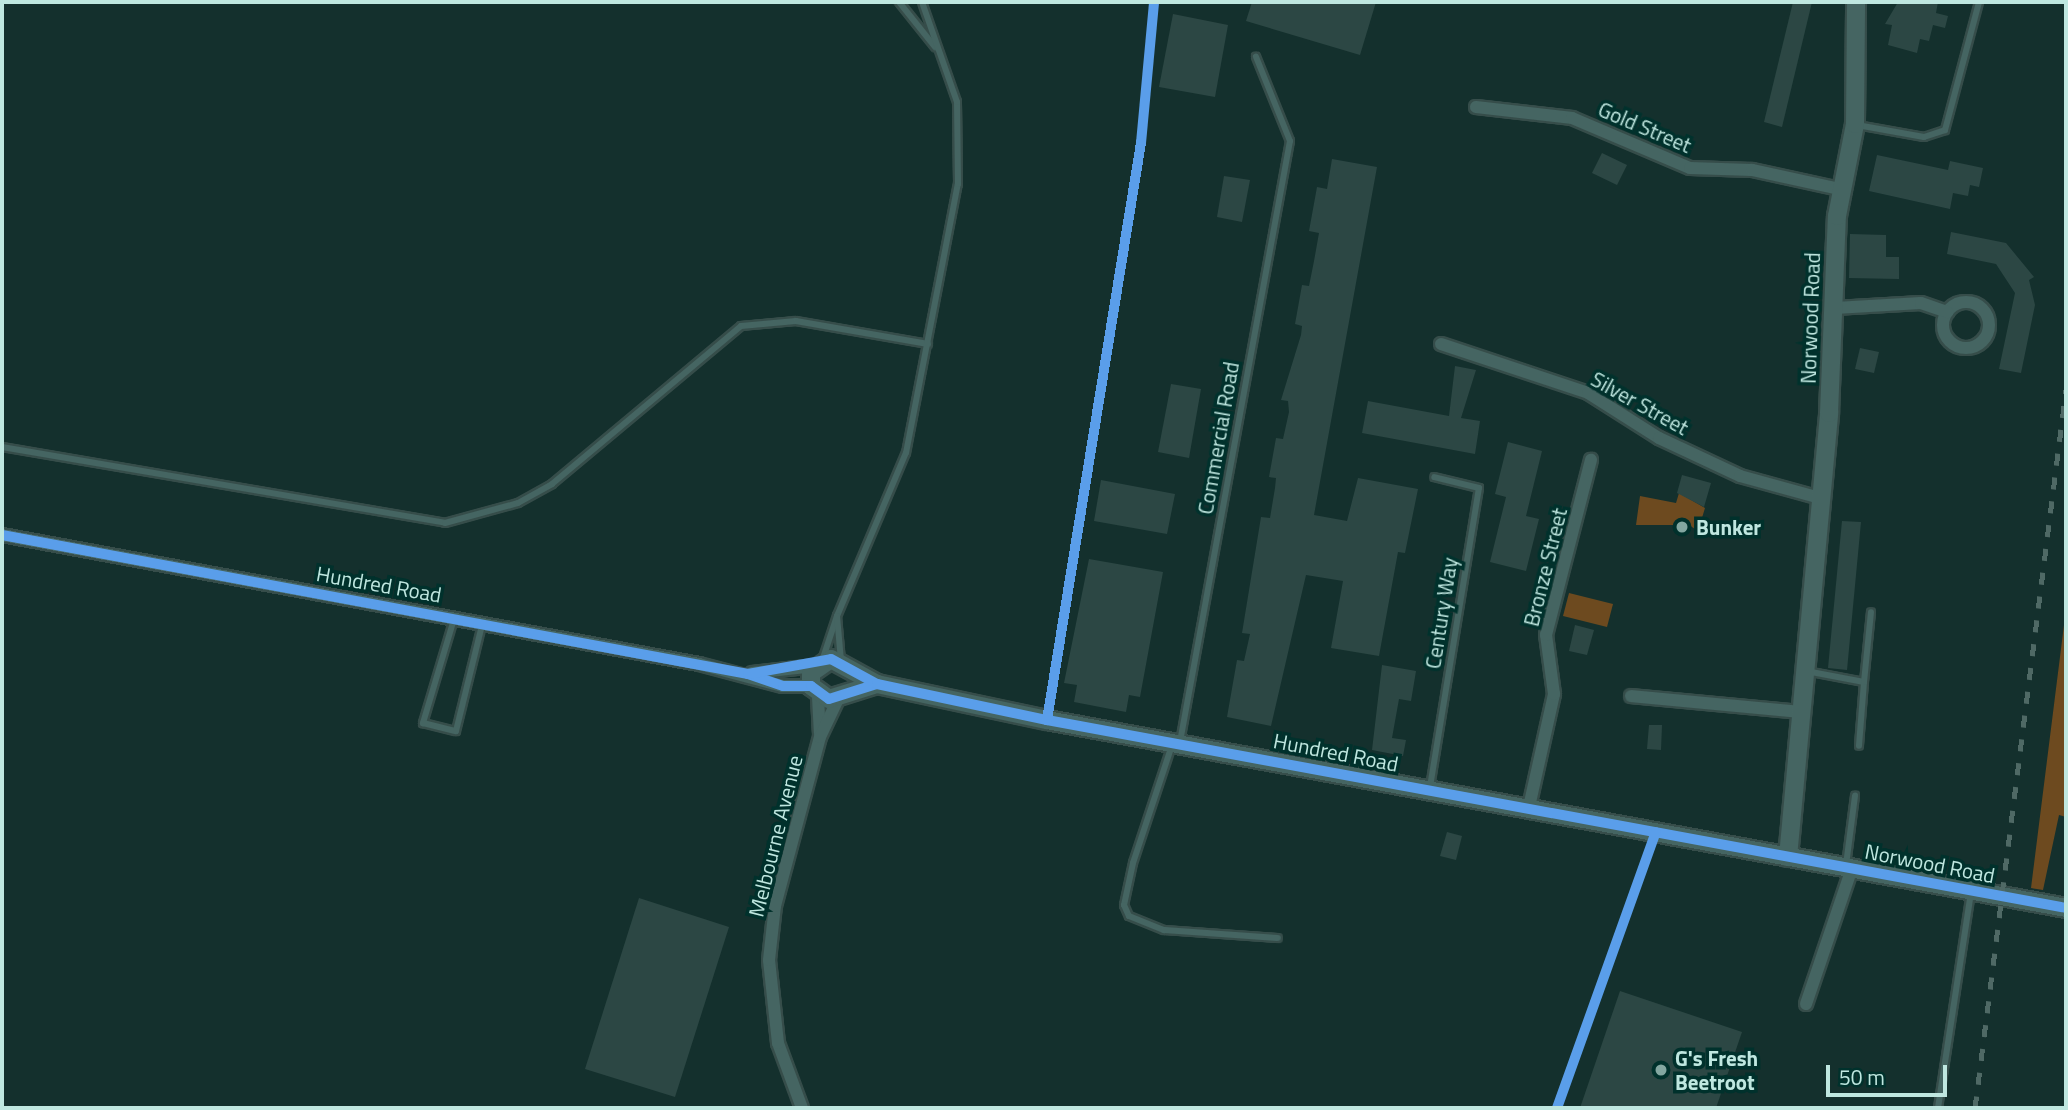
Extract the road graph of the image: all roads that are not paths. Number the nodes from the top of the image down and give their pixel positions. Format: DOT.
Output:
graph roads {
  1 [pos="899,2"];
  2 [pos="922,2"];
  3 [pos="1856,2"];
  4 [pos="1979,2"];
  5 [pos="939,52"];
  6 [pos="1256,57"];
  7 [pos="1476,107"];
  8 [pos="1855,124"];
  9 [pos="1840,189"];
  10 [pos="1835,308"];
  11 [pos="1947,312"];
  12 [pos="928,344"];
  13 [pos="1441,344"];
  14 [pos="2,447"];
  15 [pos="1591,460"];
  16 [pos="1434,477"];
  17 [pos="1820,498"];
  18 [pos="2,536"];
  19 [pos="1871,612"];
  20 [pos="837,616"];
  21 [pos="454,618"];
  22 [pos="482,623"];
  23 [pos="819,663"];
  24 [pos="844,665"];
  25 [pos="1804,671"];
  26 [pos="748,674"];
  27 [pos="1864,682"];
  28 [pos="877,684"];
  29 [pos="815,691"];
  30 [pos="843,693"];
  31 [pos="1631,696"];
  32 [pos="1800,712"];
  33 [pos="820,737"];
  34 [pos="1177,741"];
  35 [pos="1859,747"];
  36 [pos="1429,789"];
  37 [pos="1855,796"];
  38 [pos="1529,807"];
  39 [pos="1787,857"];
  40 [pos="1849,868"];
  41 [pos="1972,890"];
  42 [pos="2066,908"];
  43 [pos="1278,938"];
  44 [pos="1806,1004"];
  45 [pos="802,1108"];
  46 [pos="1938,1108"];
  1 -- 5 [label="lane"];
  2 -- 5 [label="lane"];
  3 -- 8 [label="street, Norwood Road"];
  4 -- 8 [label="lane"];
  5 -- 12 [label="lane"];
  6 -- 34 [label="lane, Commercial Road"];
  7 -- 9 [label="street, Gold Street"];
  8 -- 9 [label="street, Norwood Road"];
  9 -- 10 [label="street, Norwood Road"];
  10 -- 11 [label="street"];
  10 -- 17 [label="street, Norwood Road"];
  12 -- 14 [label="lane"];
  12 -- 20 [label="lane"];
  13 -- 17 [label="street, Silver Street"];
  15 -- 38 [label="street, Bronze Street"];
  16 -- 36 [label="lane, Century Way"];
  17 -- 25 [label="street, Norwood Road"];
  18 -- 21 [label="street, Hundred Road"];
  19 -- 27 [label="lane"];
  20 -- 23 [label="lane"];
  20 -- 24 [label="lane"];
  21 -- 22 [label="street, Hundred Road"];
  21 -- 22 [label="lane"];
  22 -- 26 [label="street, Hundred Road"];
  23 -- 24 [label="street, Hundred Road"];
  23 -- 26 [label="street, Hundred Road"];
  23 -- 29 [label="street"];
  24 -- 28 [label="street, Hundred Road"];
  24 -- 30 [label="street"];
  25 -- 27 [label="lane"];
  25 -- 32 [label="street, Norwood Road"];
  26 -- 29 [label="street, Hundred Road"];
  27 -- 35 [label="lane"];
  28 -- 30 [label="street, Hundred Road"];
  28 -- 34 [label="street, Hundred Road"];
  29 -- 30 [label="street, Hundred Road"];
  29 -- 33 [label="street, Melbourne Avenue"];
  30 -- 33 [label="street, Melbourne Avenue"];
  31 -- 32 [label="street"];
  32 -- 39 [label="street, Norwood Road"];
  33 -- 45 [label="street, Melbourne Avenue"];
  34 -- 36 [label="street, Hundred Road"];
  34 -- 43 [label="lane, Commercial Road"];
  36 -- 38 [label="street, Hundred Road"];
  37 -- 40 [label="lane"];
  38 -- 39 [label="street, Hundred Road"];
  39 -- 40 [label="street, Norwood Road"];
  40 -- 41 [label="street, Norwood Road"];
  40 -- 44 [label="street"];
  41 -- 42 [label="street, Norwood Road"];
  41 -- 46 [label="lane"];
}
